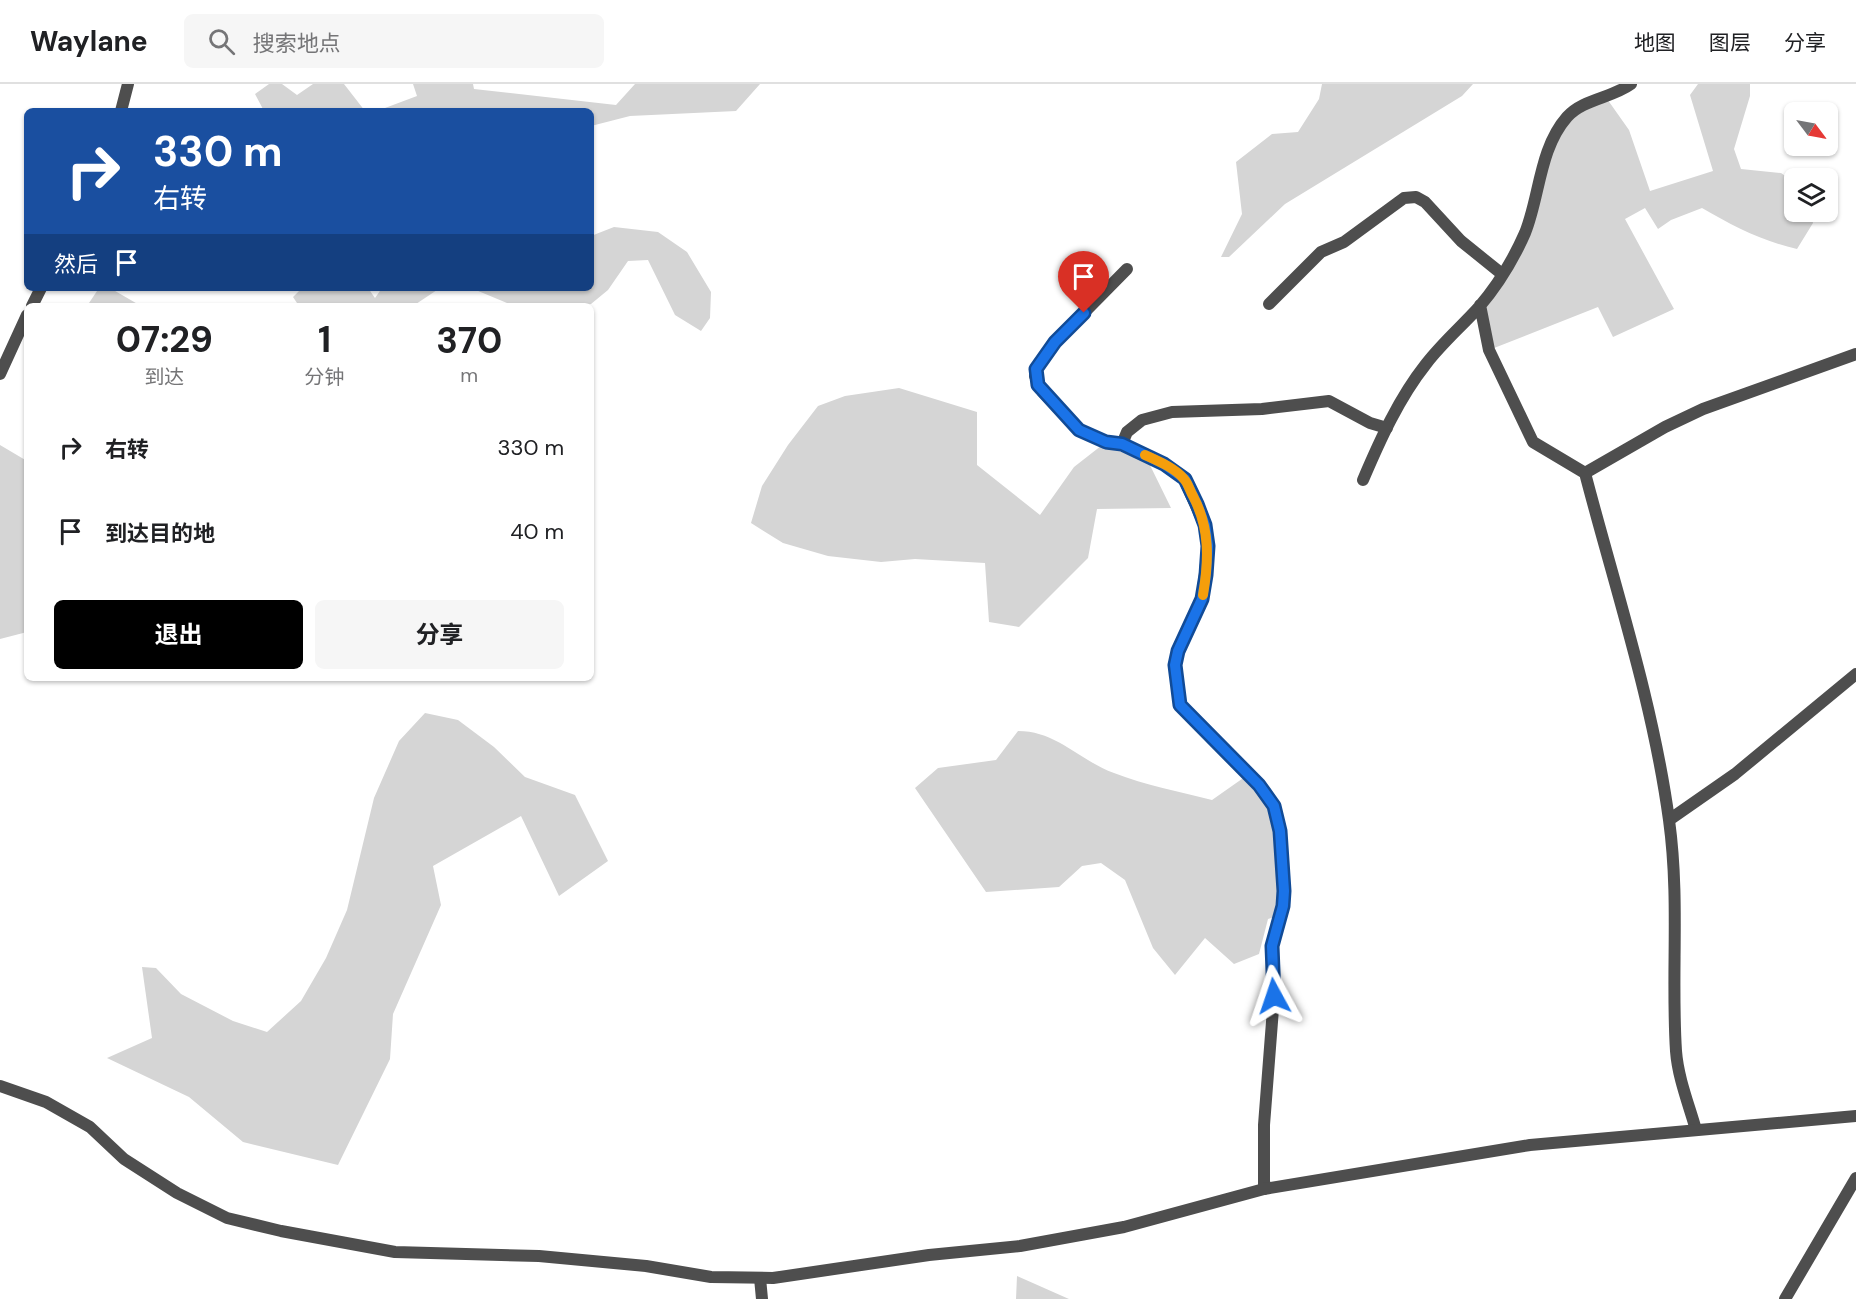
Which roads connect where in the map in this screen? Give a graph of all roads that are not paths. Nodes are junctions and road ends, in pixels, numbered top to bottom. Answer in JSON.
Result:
{"nodes":[{"id":1,"x":128,"y":84,"type":"edge"},
{"id":2,"x":1631,"y":84,"type":"edge"},
{"id":3,"x":121,"y":108,"type":"edge"},
{"id":4,"x":1127,"y":269,"type":"dead end"},
{"id":5,"x":1502,"y":274,"type":"junction"},
{"id":6,"x":1269,"y":303,"type":"dead end"},
{"id":7,"x":1480,"y":305,"type":"junction"},
{"id":8,"x":24,"y":322,"type":"edge"},
{"id":9,"x":1856,"y":354,"type":"edge"},
{"id":10,"x":0,"y":374,"type":"edge"},
{"id":11,"x":1387,"y":428,"type":"junction"},
{"id":12,"x":1122,"y":444,"type":"junction"},
{"id":13,"x":1585,"y":473,"type":"junction"},
{"id":14,"x":1363,"y":480,"type":"dead end"},
{"id":15,"x":1856,"y":674,"type":"edge"},
{"id":16,"x":1669,"y":820,"type":"junction"},
{"id":17,"x":0,"y":1086,"type":"edge"},
{"id":18,"x":1856,"y":1116,"type":"edge"},
{"id":19,"x":1696,"y":1130,"type":"junction"},
{"id":20,"x":1856,"y":1178,"type":"edge"},
{"id":21,"x":1264,"y":1189,"type":"junction"},
{"id":22,"x":760,"y":1278,"type":"junction"},
{"id":23,"x":762,"y":1299,"type":"edge"},
{"id":24,"x":1785,"y":1299,"type":"edge"}],
"edges":[{"from":1,"to":3,"type":"street"},
{"from":2,"to":5,"type":"street"},
{"from":4,"to":12,"type":"street"},
{"from":5,"to":6,"type":"street"},
{"from":5,"to":7,"type":"street"},
{"from":7,"to":11,"type":"street"},
{"from":7,"to":13,"type":"street"},
{"from":8,"to":10,"type":"street"},
{"from":9,"to":13,"type":"street"},
{"from":11,"to":12,"type":"street"},
{"from":11,"to":14,"type":"street"},
{"from":12,"to":21,"type":"street"},
{"from":13,"to":16,"type":"street"},
{"from":15,"to":16,"type":"street"},
{"from":16,"to":19,"type":"street"},
{"from":17,"to":22,"type":"street"},
{"from":18,"to":19,"type":"street"},
{"from":19,"to":21,"type":"street"},
{"from":20,"to":24,"type":"street"},
{"from":21,"to":22,"type":"street"},
{"from":22,"to":23,"type":"street"}]}
